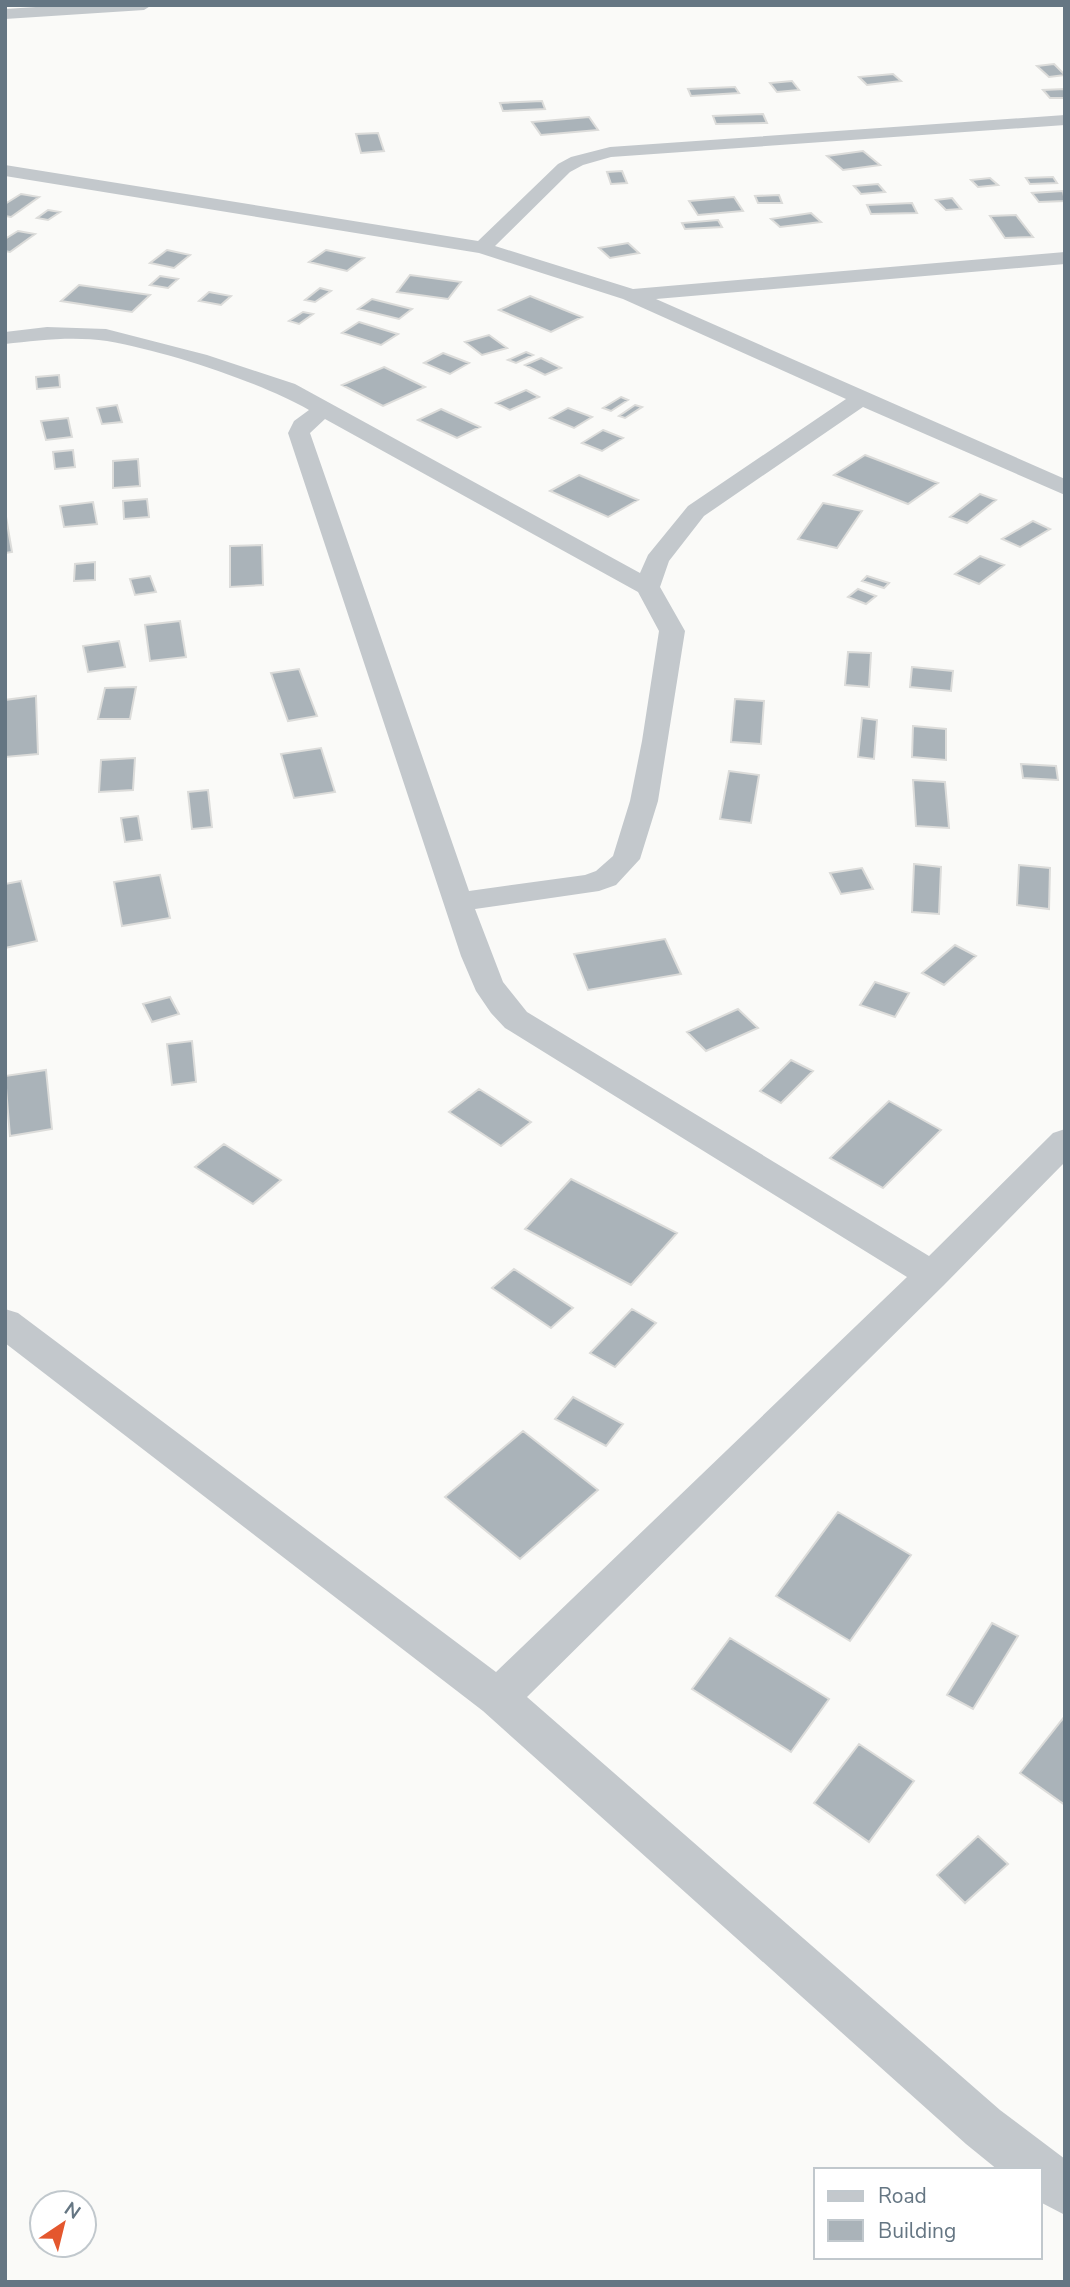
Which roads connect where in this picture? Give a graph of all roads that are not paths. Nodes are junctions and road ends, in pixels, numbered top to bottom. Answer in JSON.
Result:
{"nodes":[{"id":1,"x":145,"y":5,"type":"edge"},
{"id":2,"x":5,"y":14,"type":"edge"},
{"id":3,"x":1065,"y":120,"type":"edge"},
{"id":4,"x":6,"y":171,"type":"edge"},
{"id":5,"x":482,"y":248,"type":"junction"},
{"id":6,"x":1065,"y":258,"type":"edge"},
{"id":7,"x":629,"y":295,"type":"junction"},
{"id":8,"x":5,"y":338,"type":"edge"},
{"id":9,"x":863,"y":397,"type":"junction"},
{"id":10,"x":323,"y":410,"type":"junction"},
{"id":11,"x":1065,"y":488,"type":"edge"},
{"id":12,"x":648,"y":587,"type":"junction"},
{"id":13,"x":458,"y":902,"type":"junction"},
{"id":14,"x":1065,"y":1141,"type":"edge"},
{"id":15,"x":932,"y":1275,"type":"junction"},
{"id":16,"x":5,"y":1323,"type":"edge"},
{"id":17,"x":498,"y":1698,"type":"junction"},
{"id":18,"x":1035,"y":2168,"type":"edge"},
{"id":19,"x":1042,"y":2173,"type":"edge"},
{"id":20,"x":1065,"y":2190,"type":"edge"}],
"edges":[{"from":1,"to":2,"type":"street"},
{"from":3,"to":5,"type":"street"},
{"from":4,"to":5,"type":"street"},
{"from":5,"to":7,"type":"street"},
{"from":6,"to":7,"type":"street"},
{"from":7,"to":9,"type":"street"},
{"from":8,"to":10,"type":"street"},
{"from":9,"to":11,"type":"street"},
{"from":9,"to":12,"type":"street"},
{"from":10,"to":12,"type":"street"},
{"from":10,"to":13,"type":"street"},
{"from":12,"to":13,"type":"street"},
{"from":13,"to":15,"type":"street"},
{"from":14,"to":15,"type":"street"},
{"from":15,"to":17,"type":"street"},
{"from":16,"to":17,"type":"street"},
{"from":17,"to":18,"type":"street"},
{"from":19,"to":20,"type":"street"}]}
